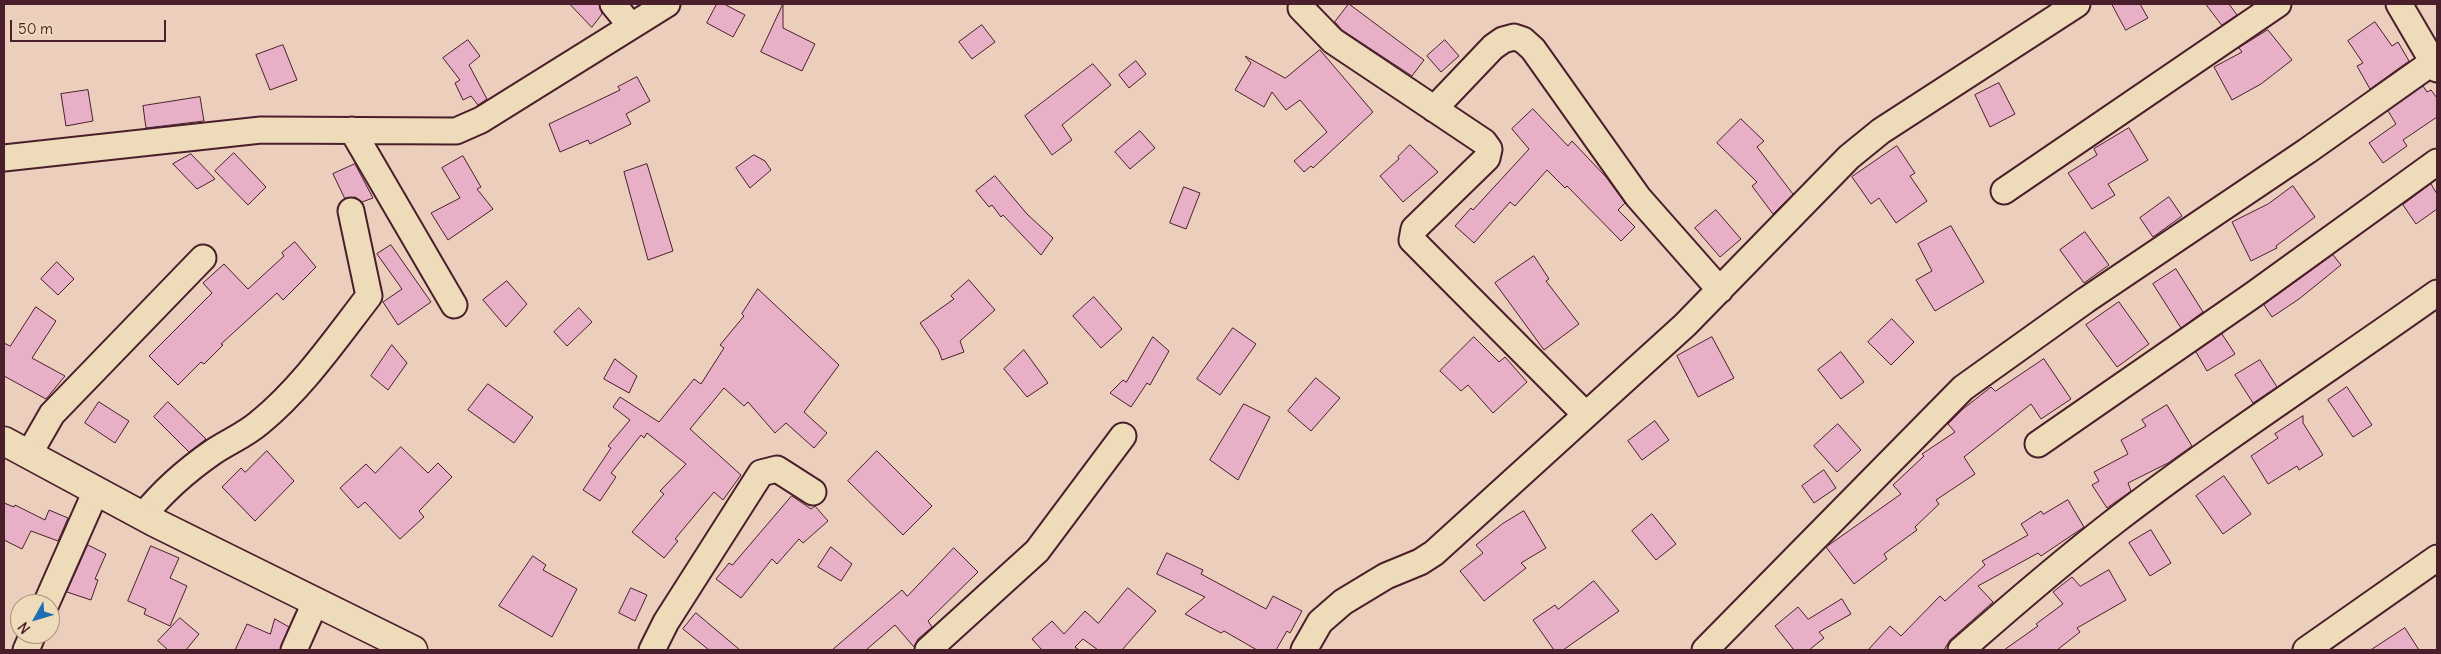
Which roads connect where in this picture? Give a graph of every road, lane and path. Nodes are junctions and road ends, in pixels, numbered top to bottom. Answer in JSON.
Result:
{"nodes":[{"id":1,"x":613,"y":4,"type":"edge"},
{"id":2,"x":667,"y":4,"type":"edge"},
{"id":3,"x":2077,"y":4,"type":"edge"},
{"id":4,"x":2278,"y":4,"type":"edge"},
{"id":5,"x":2399,"y":4,"type":"edge"},
{"id":6,"x":1300,"y":8,"type":"dead end"},
{"id":7,"x":630,"y":25,"type":"junction"},
{"id":8,"x":2436,"y":63,"type":"edge"},
{"id":9,"x":1434,"y":109,"type":"junction"},
{"id":10,"x":352,"y":130,"type":"junction"},
{"id":11,"x":4,"y":158,"type":"edge"},
{"id":12,"x":2437,"y":162,"type":"edge"},
{"id":13,"x":2004,"y":191,"type":"dead end"},
{"id":14,"x":351,"y":211,"type":"dead end"},
{"id":15,"x":203,"y":258,"type":"dead end"},
{"id":16,"x":1720,"y":290,"type":"junction"},
{"id":17,"x":2437,"y":293,"type":"edge"},
{"id":18,"x":454,"y":305,"type":"dead end"},
{"id":19,"x":1586,"y":414,"type":"junction"},
{"id":20,"x":1124,"y":436,"type":"dead end"},
{"id":21,"x":4,"y":441,"type":"edge"},
{"id":22,"x":2038,"y":444,"type":"dead end"},
{"id":23,"x":29,"y":454,"type":"junction"},
{"id":24,"x":96,"y":491,"type":"junction"},
{"id":25,"x":813,"y":492,"type":"dead end"},
{"id":26,"x":143,"y":516,"type":"junction"},
{"id":27,"x":2437,"y":558,"type":"edge"},
{"id":28,"x":50,"y":594,"type":"edge"},
{"id":29,"x":315,"y":603,"type":"junction"},
{"id":30,"x":294,"y":650,"type":"edge"},
{"id":31,"x":414,"y":650,"type":"edge"},
{"id":32,"x":652,"y":650,"type":"edge"},
{"id":33,"x":928,"y":650,"type":"edge"},
{"id":34,"x":1304,"y":650,"type":"edge"},
{"id":35,"x":1705,"y":650,"type":"edge"},
{"id":36,"x":1961,"y":650,"type":"edge"},
{"id":37,"x":2306,"y":650,"type":"edge"}],
"edges":[{"from":1,"to":7,"type":"street"},
{"from":2,"to":7,"type":"street"},
{"from":3,"to":16,"type":"street"},
{"from":4,"to":13,"type":"street"},
{"from":5,"to":8,"type":"street"},
{"from":6,"to":9,"type":"street"},
{"from":7,"to":10,"type":"street"},
{"from":8,"to":35,"type":"street"},
{"from":9,"to":16,"type":"street"},
{"from":9,"to":19,"type":"street"},
{"from":10,"to":11,"type":"street"},
{"from":10,"to":18,"type":"street"},
{"from":12,"to":22,"type":"street"},
{"from":14,"to":26,"type":"street"},
{"from":15,"to":23,"type":"street"},
{"from":16,"to":19,"type":"street"},
{"from":17,"to":36,"type":"street"},
{"from":19,"to":34,"type":"street"},
{"from":20,"to":33,"type":"street"},
{"from":21,"to":23,"type":"main road"},
{"from":23,"to":24,"type":"main road"},
{"from":24,"to":26,"type":"main road"},
{"from":24,"to":28,"type":"street"},
{"from":25,"to":32,"type":"street"},
{"from":26,"to":29,"type":"main road"},
{"from":27,"to":37,"type":"street"},
{"from":29,"to":30,"type":"street"},
{"from":29,"to":31,"type":"main road"}]}
